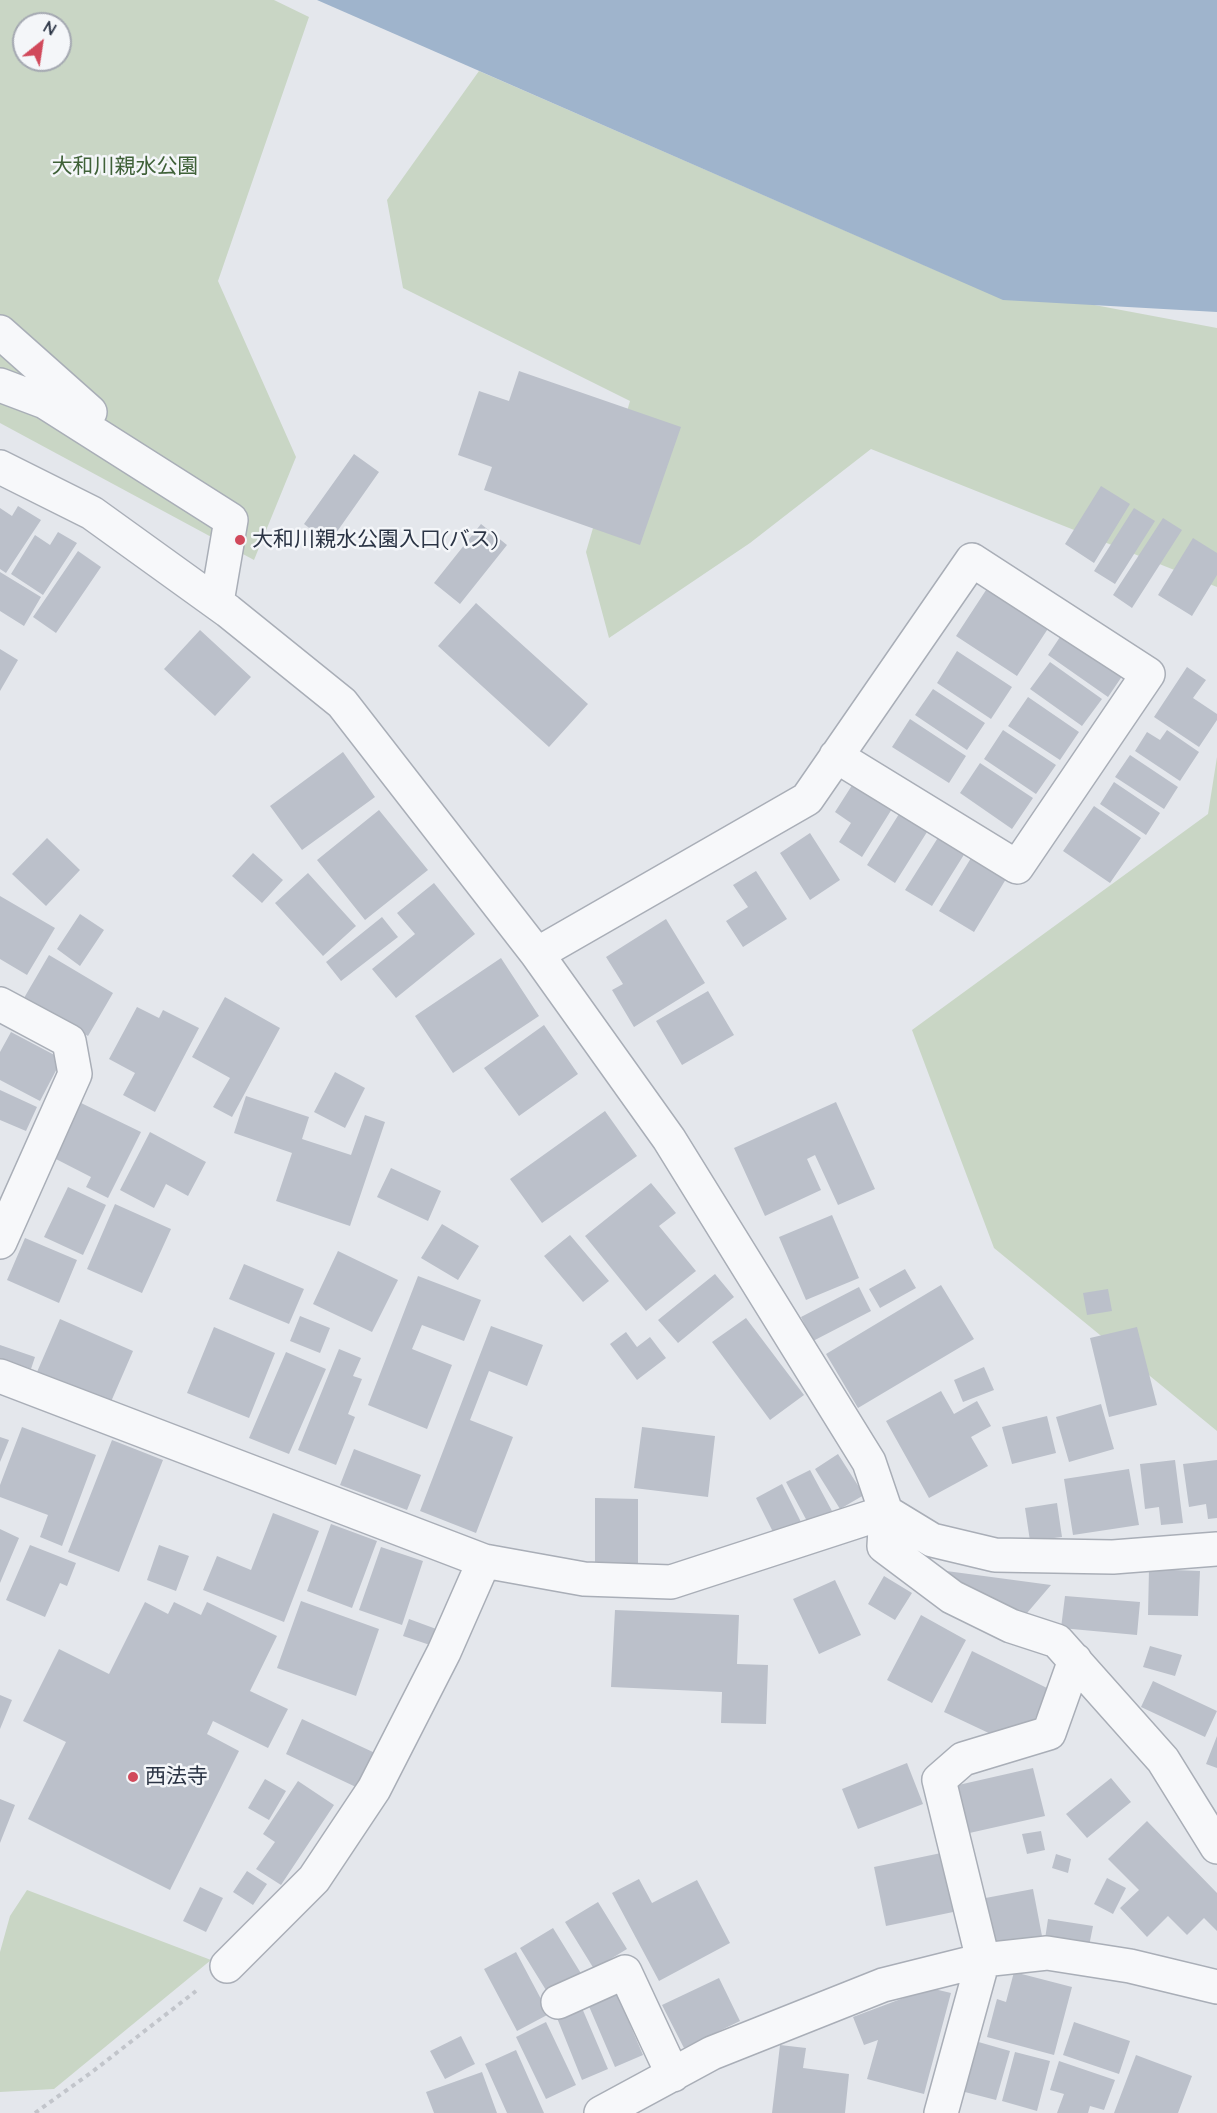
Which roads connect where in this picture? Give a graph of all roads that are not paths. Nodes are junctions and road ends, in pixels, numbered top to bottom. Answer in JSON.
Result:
{"nodes":[{"id":1,"x":0,"y":332,"type":"edge"},
{"id":2,"x":0,"y":385,"type":"edge"},
{"id":3,"x":3,"y":475,"type":"edge"},
{"id":4,"x":163,"y":477,"type":"junction"},
{"id":5,"x":217,"y":602,"type":"junction"},
{"id":6,"x":836,"y":756,"type":"junction"},
{"id":7,"x":537,"y":954,"type":"junction"},
{"id":8,"x":0,"y":1004,"type":"edge"},
{"id":9,"x":0,"y":1242,"type":"edge"},
{"id":10,"x":0,"y":1376,"type":"edge"},
{"id":11,"x":886,"y":1512,"type":"junction"},
{"id":12,"x":1217,"y":1549,"type":"edge"},
{"id":13,"x":484,"y":1561,"type":"junction"},
{"id":14,"x":1075,"y":1660,"type":"junction"},
{"id":15,"x":1217,"y":1847,"type":"edge"},
{"id":16,"x":983,"y":1960,"type":"junction"},
{"id":17,"x":227,"y":1966,"type":"road end"},
{"id":18,"x":1217,"y":1987,"type":"edge"},
{"id":19,"x":558,"y":2002,"type":"dead end"},
{"id":20,"x":673,"y":2075,"type":"junction"},
{"id":21,"x":601,"y":2113,"type":"edge"},
{"id":22,"x":941,"y":2113,"type":"edge"}],
"edges":[{"from":1,"to":4,"type":"street"},
{"from":2,"to":4,"type":"street"},
{"from":3,"to":5,"type":"street"},
{"from":4,"to":5,"type":"street"},
{"from":5,"to":7,"type":"street"},
{"from":6,"to":6,"type":"street"},
{"from":6,"to":7,"type":"street"},
{"from":7,"to":11,"type":"street"},
{"from":8,"to":9,"type":"street"},
{"from":10,"to":13,"type":"street"},
{"from":11,"to":12,"type":"street"},
{"from":11,"to":13,"type":"street"},
{"from":11,"to":14,"type":"street"},
{"from":13,"to":17,"type":"street"},
{"from":14,"to":15,"type":"street"},
{"from":14,"to":16,"type":"street"},
{"from":16,"to":18,"type":"street"},
{"from":16,"to":20,"type":"street"},
{"from":16,"to":22,"type":"street"},
{"from":19,"to":20,"type":"street"},
{"from":20,"to":21,"type":"street"}]}
